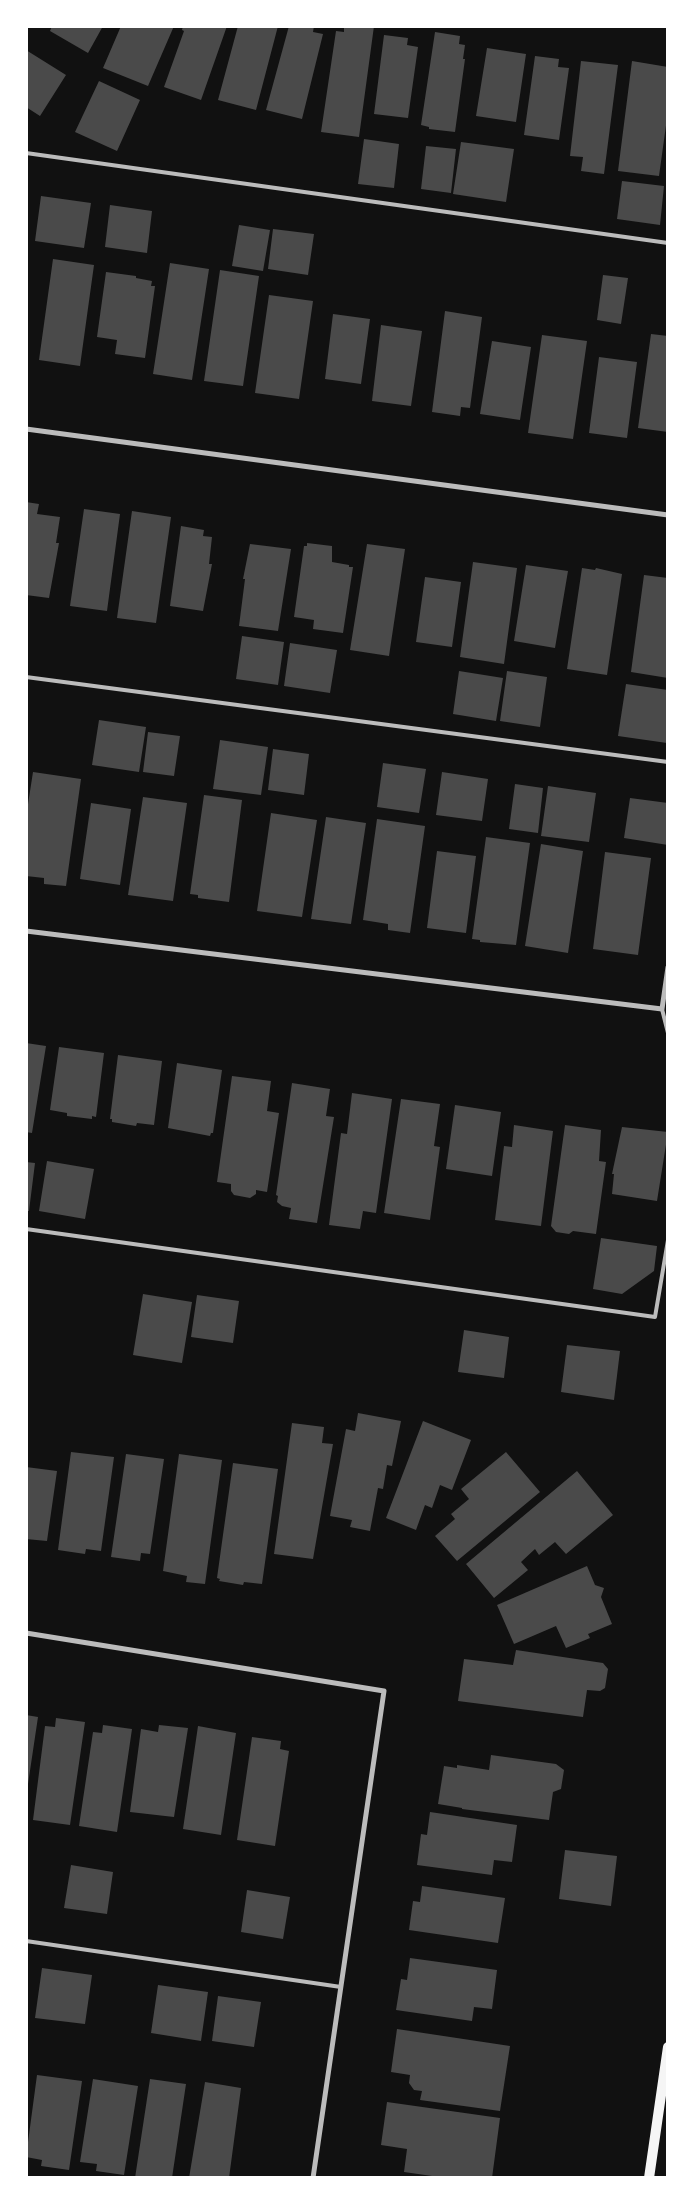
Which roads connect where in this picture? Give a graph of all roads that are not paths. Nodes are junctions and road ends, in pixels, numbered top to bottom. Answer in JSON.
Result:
{"nodes":[{"id":1,"x":26,"y":153,"type":"edge"},
{"id":2,"x":668,"y":243,"type":"edge"},
{"id":3,"x":26,"y":429,"type":"edge"},
{"id":4,"x":668,"y":515,"type":"edge"},
{"id":5,"x":26,"y":677,"type":"edge"},
{"id":6,"x":668,"y":762,"type":"edge"},
{"id":7,"x":26,"y":931,"type":"edge"},
{"id":8,"x":668,"y":967,"type":"edge"},
{"id":9,"x":662,"y":1009,"type":"junction"},
{"id":10,"x":668,"y":1034,"type":"edge"},
{"id":11,"x":26,"y":1229,"type":"edge"},
{"id":12,"x":668,"y":1240,"type":"edge"},
{"id":13,"x":26,"y":1633,"type":"edge"},
{"id":14,"x":26,"y":1941,"type":"edge"},
{"id":15,"x":341,"y":1987,"type":"junction"},
{"id":16,"x":668,"y":2047,"type":"edge"},
{"id":17,"x":313,"y":2178,"type":"edge"},
{"id":18,"x":650,"y":2178,"type":"edge"}],
"edges":[{"from":1,"to":2,"type":"lane"},
{"from":3,"to":4,"type":"street"},
{"from":5,"to":6,"type":"lane"},
{"from":7,"to":9,"type":"street"},
{"from":8,"to":9,"type":"street"},
{"from":9,"to":10,"type":"lane"},
{"from":11,"to":12,"type":"lane"},
{"from":13,"to":15,"type":"street"},
{"from":14,"to":15,"type":"lane"},
{"from":15,"to":17,"type":"street"},
{"from":16,"to":18,"type":"main road"}]}
